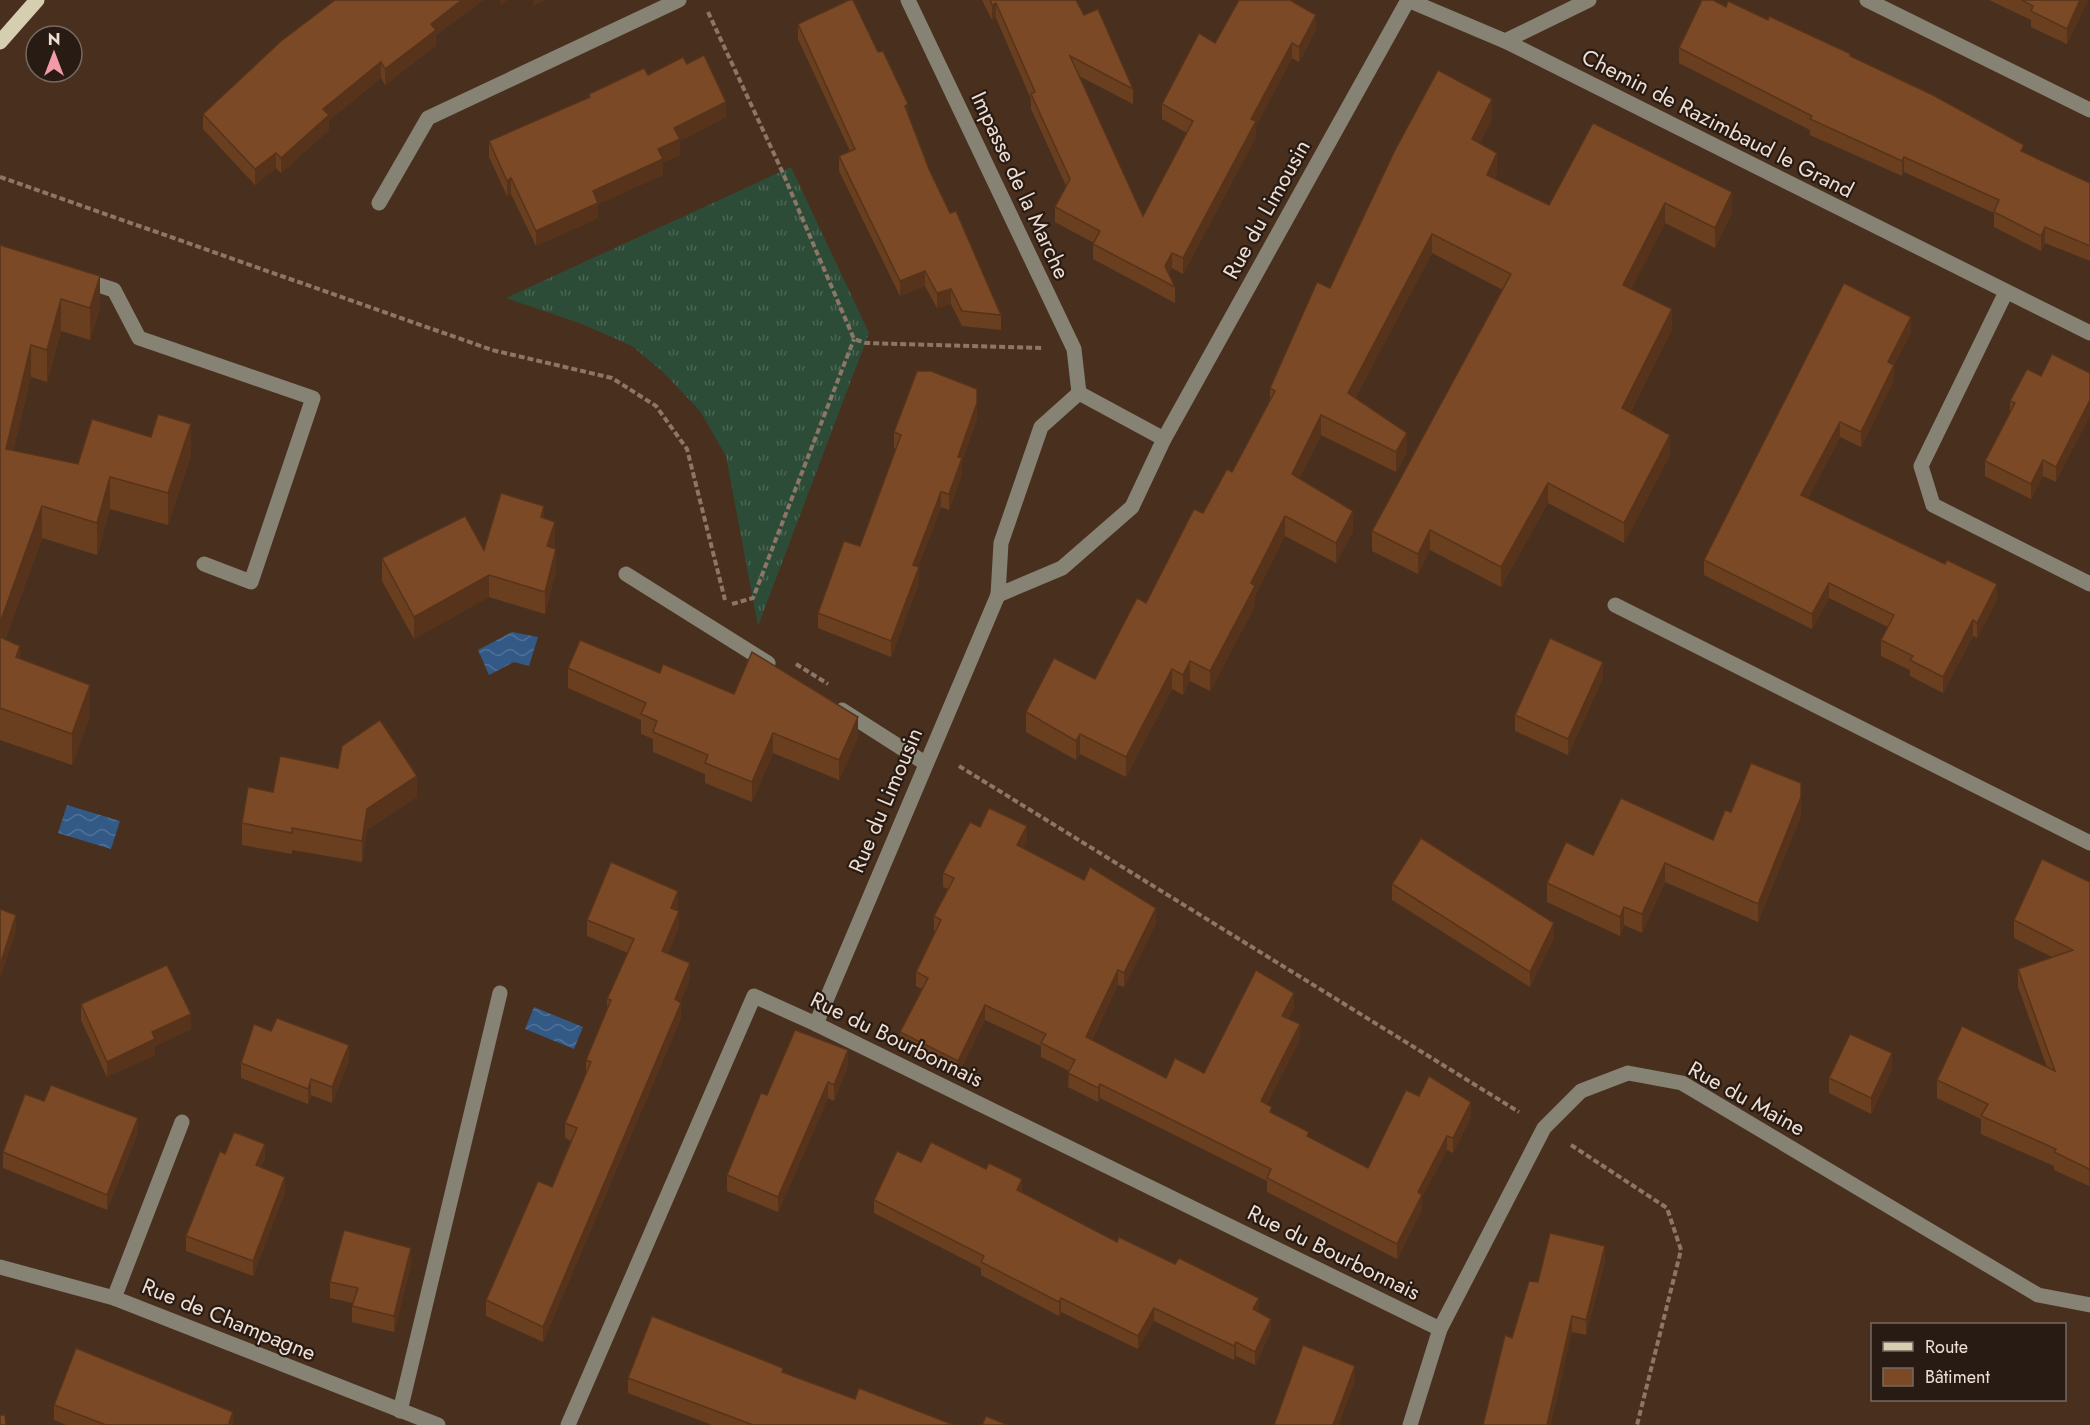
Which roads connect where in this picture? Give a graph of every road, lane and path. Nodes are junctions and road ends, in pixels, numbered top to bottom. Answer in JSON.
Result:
{"nodes":[{"id":1,"x":37,"y":0,"type":"edge"},
{"id":2,"x":679,"y":0,"type":"edge"},
{"id":3,"x":908,"y":0,"type":"edge"},
{"id":4,"x":1408,"y":0,"type":"edge"},
{"id":5,"x":1589,"y":0,"type":"edge"},
{"id":6,"x":1867,"y":0,"type":"edge"},
{"id":7,"x":707,"y":11,"type":"dead end"},
{"id":8,"x":1505,"y":41,"type":"junction"},
{"id":9,"x":0,"y":42,"type":"edge"},
{"id":10,"x":2090,"y":110,"type":"edge"},
{"id":11,"x":379,"y":203,"type":"dead end"},
{"id":12,"x":68,"y":275,"type":"edge"},
{"id":13,"x":2006,"y":292,"type":"junction"},
{"id":14,"x":2090,"y":333,"type":"edge"},
{"id":15,"x":854,"y":339,"type":"junction"},
{"id":16,"x":1074,"y":349,"type":"junction"},
{"id":17,"x":1079,"y":393,"type":"junction"},
{"id":18,"x":1164,"y":439,"type":"junction"},
{"id":19,"x":204,"y":564,"type":"dead end"},
{"id":20,"x":626,"y":574,"type":"dead end"},
{"id":21,"x":2090,"y":584,"type":"edge"},
{"id":22,"x":998,"y":595,"type":"junction"},
{"id":23,"x":1615,"y":605,"type":"dead end"},
{"id":24,"x":727,"y":606,"type":"dead end"},
{"id":25,"x":786,"y":675,"type":"edge"},
{"id":26,"x":826,"y":700,"type":"edge"},
{"id":27,"x":925,"y":762,"type":"junction"},
{"id":28,"x":2090,"y":843,"type":"edge"},
{"id":29,"x":500,"y":993,"type":"dead end"},
{"id":30,"x":816,"y":1024,"type":"junction"},
{"id":31,"x":182,"y":1122,"type":"dead end"},
{"id":32,"x":0,"y":1266,"type":"edge"},
{"id":33,"x":114,"y":1298,"type":"junction"},
{"id":34,"x":2090,"y":1305,"type":"edge"},
{"id":35,"x":1440,"y":1329,"type":"junction"},
{"id":36,"x":400,"y":1411,"type":"junction"},
{"id":37,"x":438,"y":1425,"type":"edge"},
{"id":38,"x":568,"y":1425,"type":"edge"},
{"id":39,"x":1410,"y":1425,"type":"edge"}],
"edges":[{"from":1,"to":9,"type":"main road"},
{"from":2,"to":11,"type":"street"},
{"from":3,"to":16,"type":"street","name":"Impasse de la Marche"},
{"from":4,"to":8,"type":"street","name":"Chemin de Razimbaud le Grand"},
{"from":4,"to":18,"type":"street","name":"Rue du Limousin"},
{"from":5,"to":8,"type":"street"},
{"from":6,"to":10,"type":"street"},
{"from":7,"to":15,"type":"path"},
{"from":8,"to":13,"type":"street","name":"Chemin de Razimbaud le Grand"},
{"from":12,"to":19,"type":"street"},
{"from":13,"to":14,"type":"street","name":"Chemin de Razimbaud le Grand"},
{"from":13,"to":21,"type":"street"},
{"from":15,"to":16,"type":"path"},
{"from":15,"to":24,"type":"path"},
{"from":16,"to":17,"type":"street","name":"Impasse de la Marche"},
{"from":17,"to":18,"type":"street"},
{"from":17,"to":22,"type":"street","name":"Rue du Limousin"},
{"from":18,"to":22,"type":"street","name":"Rue du Limousin"},
{"from":20,"to":25,"type":"street"},
{"from":22,"to":27,"type":"street","name":"Rue du Limousin"},
{"from":23,"to":28,"type":"street"},
{"from":26,"to":27,"type":"street"},
{"from":27,"to":30,"type":"street","name":"Rue du Limousin"},
{"from":29,"to":36,"type":"street"},
{"from":30,"to":35,"type":"street","name":"Rue du Bourbonnais"},
{"from":30,"to":38,"type":"street","name":"Rue du Bourbonnais"},
{"from":31,"to":33,"type":"street"},
{"from":32,"to":33,"type":"street","name":"Rue de Champagne"},
{"from":33,"to":36,"type":"street","name":"Rue de Champagne"},
{"from":34,"to":35,"type":"street","name":"Rue du Maine"},
{"from":35,"to":39,"type":"street","name":"Rue du Maine"},
{"from":36,"to":37,"type":"street","name":"Rue de Champagne"}]}
